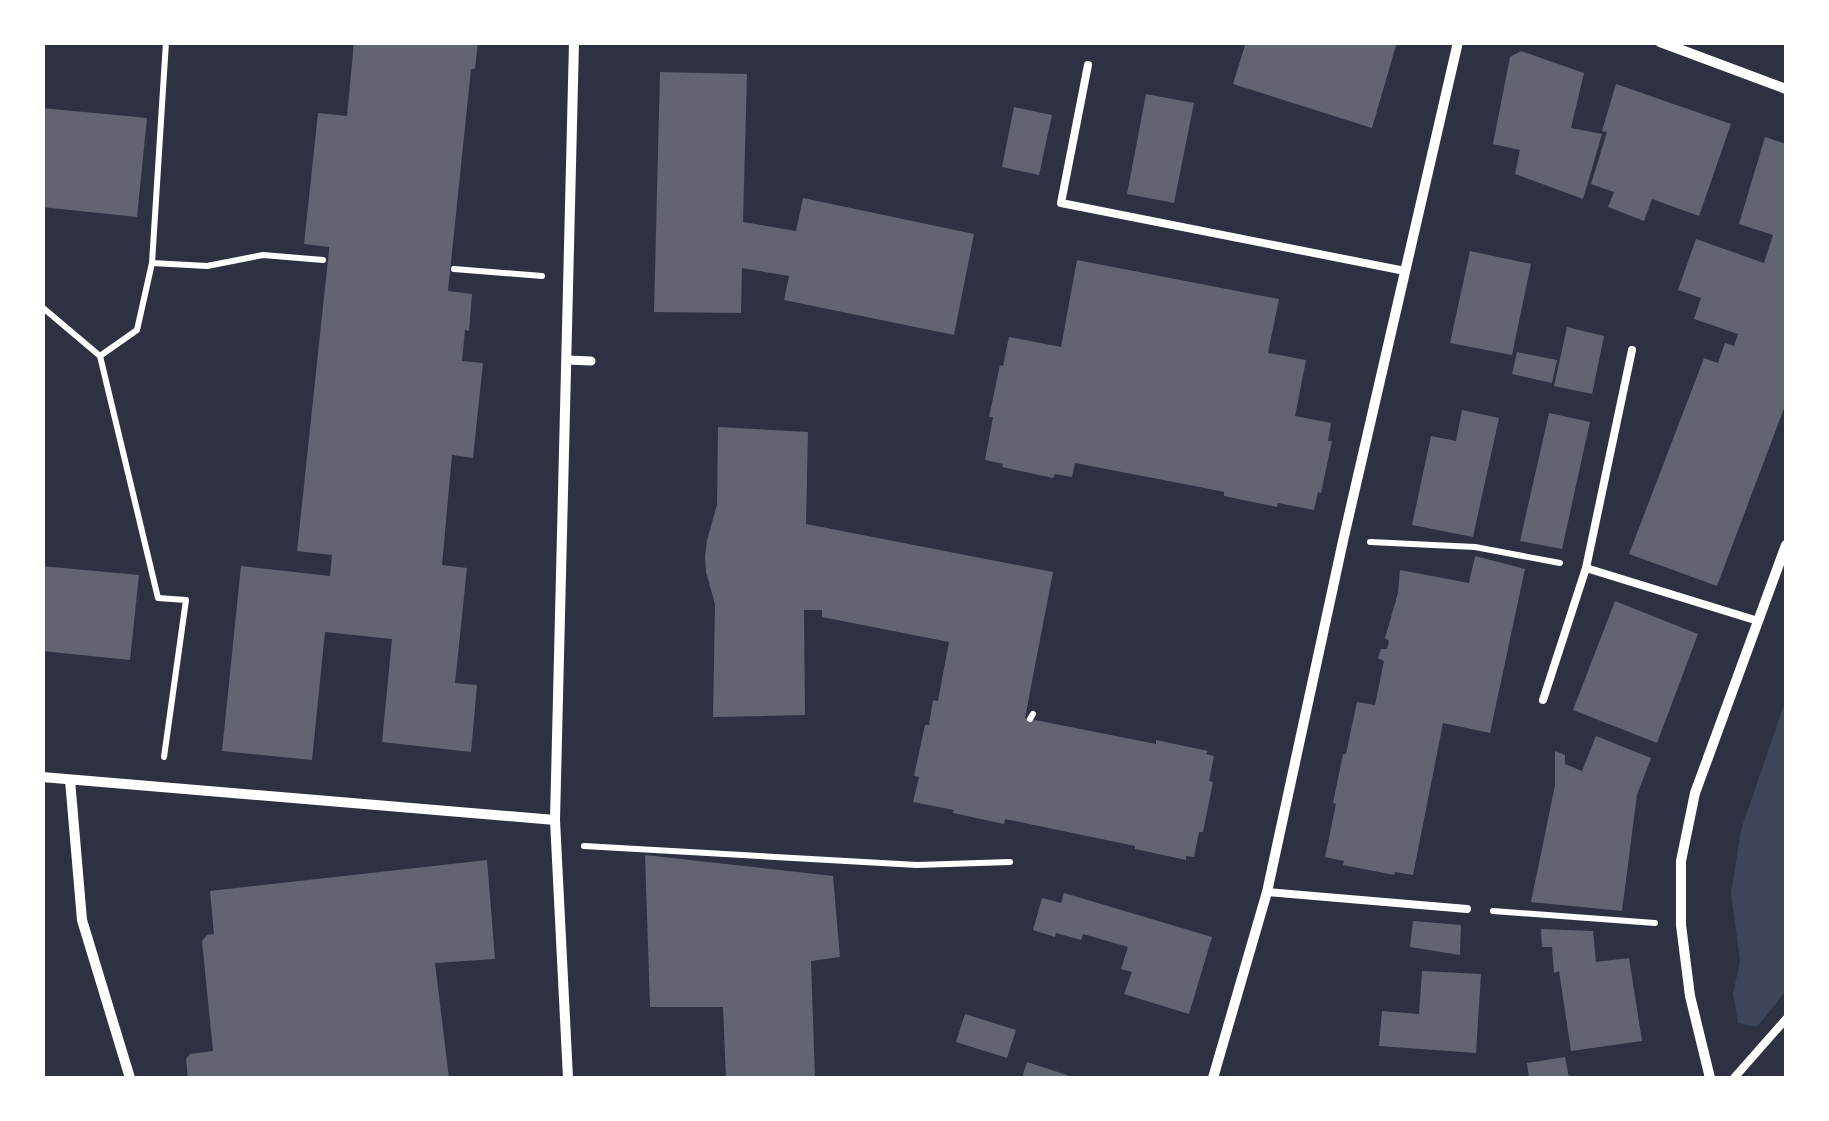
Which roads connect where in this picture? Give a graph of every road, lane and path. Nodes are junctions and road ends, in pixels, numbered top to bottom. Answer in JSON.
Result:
{"nodes":[{"id":1,"x":166,"y":42,"type":"edge"},
{"id":2,"x":574,"y":42,"type":"edge"},
{"id":3,"x":1458,"y":42,"type":"edge"},
{"id":4,"x":1660,"y":42,"type":"edge"},
{"id":5,"x":1088,"y":65,"type":"dead end"},
{"id":6,"x":1786,"y":89,"type":"edge"},
{"id":7,"x":324,"y":260,"type":"dead end"},
{"id":8,"x":152,"y":263,"type":"junction"},
{"id":9,"x":454,"y":269,"type":"dead end"},
{"id":10,"x":1405,"y":271,"type":"junction"},
{"id":11,"x":570,"y":278,"type":"junction"},
{"id":12,"x":42,"y":307,"type":"edge"},
{"id":13,"x":1632,"y":350,"type":"dead end"},
{"id":14,"x":100,"y":356,"type":"junction"},
{"id":15,"x":567,"y":360,"type":"junction"},
{"id":16,"x":590,"y":361,"type":"dead end"},
{"id":17,"x":1343,"y":541,"type":"junction"},
{"id":18,"x":1786,"y":545,"type":"edge"},
{"id":19,"x":1586,"y":568,"type":"junction"},
{"id":20,"x":1758,"y":620,"type":"junction"},
{"id":21,"x":1543,"y":700,"type":"dead end"},
{"id":22,"x":42,"y":777,"type":"edge"},
{"id":23,"x":70,"y":780,"type":"junction"},
{"id":24,"x":160,"y":788,"type":"junction"},
{"id":25,"x":554,"y":820,"type":"junction"},
{"id":26,"x":558,"y":844,"type":"junction"},
{"id":27,"x":1010,"y":862,"type":"dead end"},
{"id":28,"x":1266,"y":892,"type":"junction"},
{"id":29,"x":1467,"y":909,"type":"joint"},
{"id":30,"x":1681,"y":925,"type":"junction"},
{"id":31,"x":1786,"y":1019,"type":"edge"},
{"id":32,"x":130,"y":1078,"type":"edge"},
{"id":33,"x":568,"y":1078,"type":"edge"},
{"id":34,"x":1212,"y":1078,"type":"edge"},
{"id":35,"x":1710,"y":1078,"type":"edge"},
{"id":36,"x":1734,"y":1078,"type":"edge"}],
"edges":[{"from":1,"to":8,"type":"path"},
{"from":2,"to":11,"type":"street"},
{"from":3,"to":10,"type":"street"},
{"from":4,"to":6,"type":"street"},
{"from":5,"to":10,"type":"lane"},
{"from":7,"to":8,"type":"path"},
{"from":8,"to":14,"type":"path"},
{"from":9,"to":11,"type":"path"},
{"from":10,"to":17,"type":"street"},
{"from":11,"to":15,"type":"street"},
{"from":12,"to":14,"type":"path"},
{"from":13,"to":19,"type":"lane"},
{"from":14,"to":24,"type":"path"},
{"from":15,"to":16,"type":"street"},
{"from":15,"to":25,"type":"street"},
{"from":17,"to":19,"type":"path"},
{"from":17,"to":28,"type":"street"},
{"from":18,"to":20,"type":"street"},
{"from":19,"to":20,"type":"lane"},
{"from":19,"to":21,"type":"lane"},
{"from":20,"to":30,"type":"street"},
{"from":22,"to":23,"type":"street"},
{"from":23,"to":24,"type":"street"},
{"from":23,"to":32,"type":"street"},
{"from":24,"to":25,"type":"street"},
{"from":25,"to":26,"type":"street"},
{"from":26,"to":27,"type":"path"},
{"from":26,"to":33,"type":"street"},
{"from":28,"to":29,"type":"lane"},
{"from":28,"to":34,"type":"street"},
{"from":29,"to":30,"type":"path"},
{"from":30,"to":35,"type":"street"},
{"from":31,"to":36,"type":"lane"}]}
